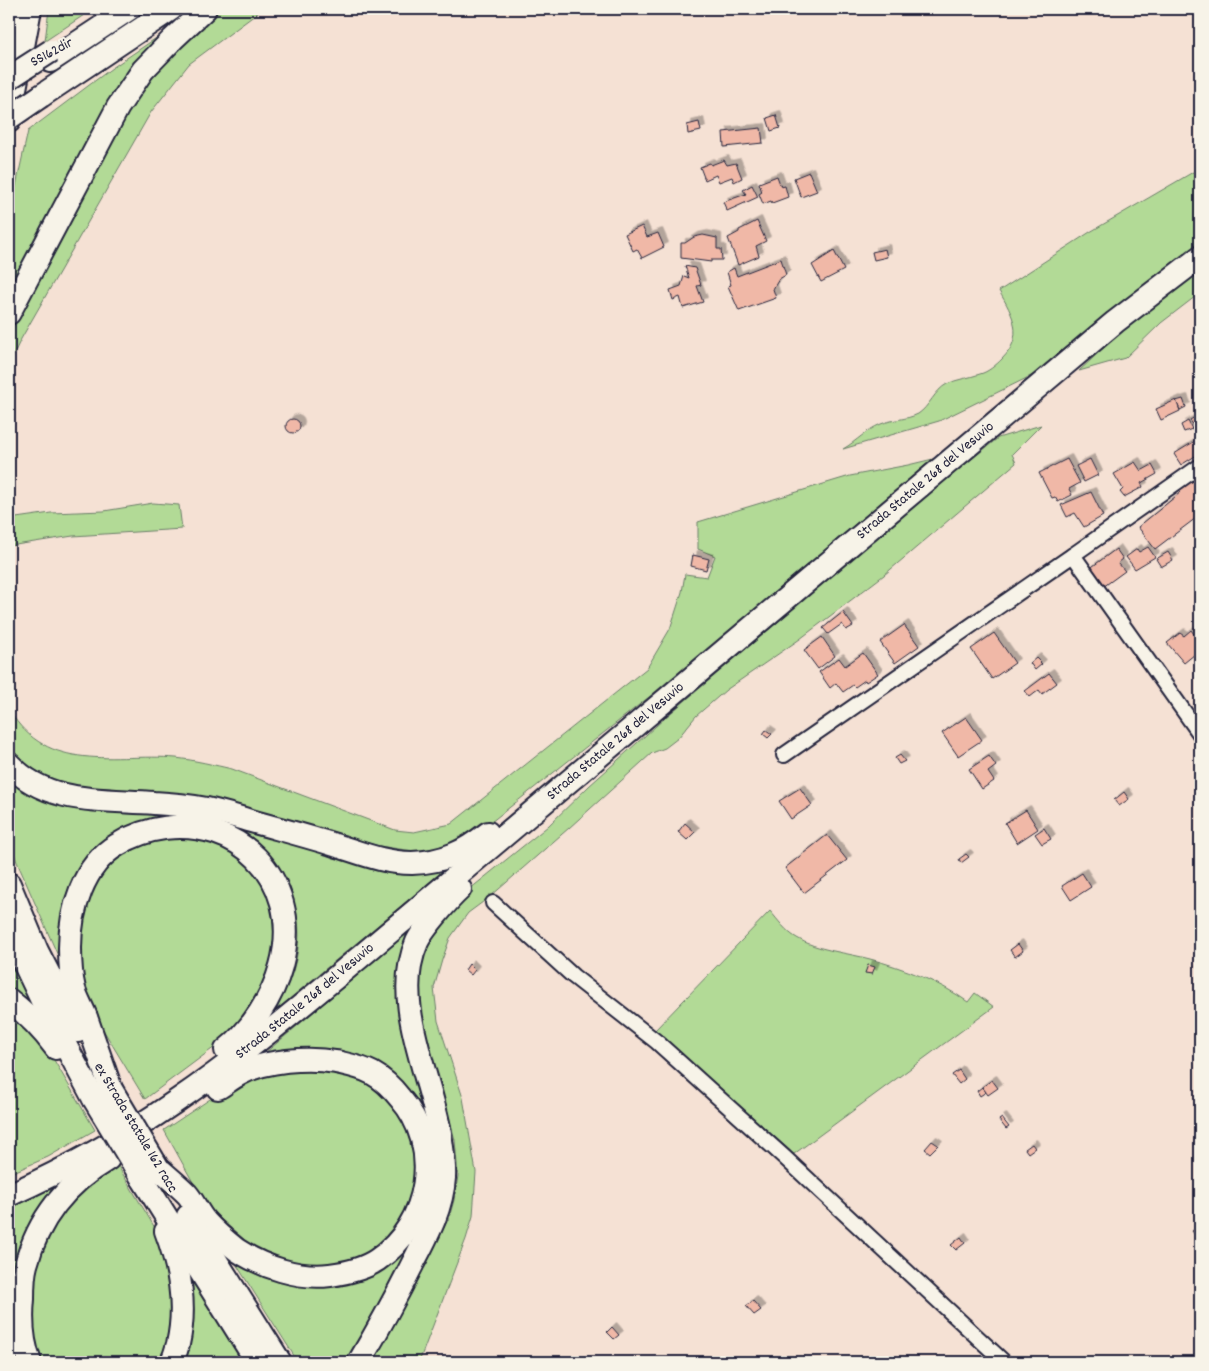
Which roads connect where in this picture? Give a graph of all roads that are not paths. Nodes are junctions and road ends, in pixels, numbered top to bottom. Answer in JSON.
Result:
{"nodes":[{"id":1,"x":11,"y":9,"type":"edge"},
{"id":2,"x":34,"y":9,"type":"edge"},
{"id":3,"x":130,"y":9,"type":"edge"},
{"id":4,"x":171,"y":9,"type":"edge"},
{"id":5,"x":205,"y":9,"type":"edge"},
{"id":6,"x":22,"y":20,"type":"edge"},
{"id":7,"x":50,"y":56,"type":"junction"},
{"id":8,"x":9,"y":78,"type":"edge"},
{"id":9,"x":9,"y":90,"type":"edge"},
{"id":10,"x":9,"y":118,"type":"edge"},
{"id":11,"x":9,"y":122,"type":"edge"},
{"id":12,"x":1200,"y":257,"type":"edge"},
{"id":13,"x":9,"y":314,"type":"edge"},
{"id":14,"x":1200,"y":466,"type":"edge"},
{"id":15,"x":1073,"y":555,"type":"junction"},
{"id":16,"x":1200,"y":734,"type":"edge"},
{"id":17,"x":602,"y":754,"type":"junction"},
{"id":18,"x":784,"y":755,"type":"dead end"},
{"id":19,"x":9,"y":764,"type":"edge"},
{"id":20,"x":565,"y":785,"type":"junction"},
{"id":21,"x":9,"y":884,"type":"edge"},
{"id":22,"x":493,"y":903,"type":"dead end"},
{"id":23,"x":9,"y":931,"type":"edge"},
{"id":24,"x":9,"y":1000,"type":"edge"},
{"id":25,"x":102,"y":1094,"type":"junction"},
{"id":26,"x":176,"y":1102,"type":"junction"},
{"id":27,"x":147,"y":1120,"type":"junction"},
{"id":28,"x":103,"y":1147,"type":"junction"},
{"id":29,"x":150,"y":1173,"type":"junction"},
{"id":30,"x":9,"y":1181,"type":"edge"},
{"id":31,"x":9,"y":1195,"type":"edge"},
{"id":32,"x":30,"y":1362,"type":"edge"},
{"id":33,"x":171,"y":1362,"type":"edge"},
{"id":34,"x":257,"y":1362,"type":"edge"},
{"id":35,"x":280,"y":1362,"type":"edge"},
{"id":36,"x":359,"y":1362,"type":"edge"},
{"id":37,"x":1004,"y":1362,"type":"edge"}],
"edges":[{"from":1,"to":6,"type":"highway"},
{"from":2,"to":6,"type":"highway"},
{"from":3,"to":7,"type":"highway","name":"SS162dir"},
{"from":4,"to":10,"type":"highway","bridge":true},
{"from":5,"to":13,"type":"highway"},
{"from":6,"to":11,"type":"highway"},
{"from":7,"to":8,"type":"highway","name":"SS162dir","bridge":true},
{"from":7,"to":9,"type":"highway"},
{"from":12,"to":17,"type":"highway","name":"Strada Statale 268 del Vesuvio"},
{"from":14,"to":15,"type":"street"},
{"from":15,"to":16,"type":"street"},
{"from":15,"to":18,"type":"street"},
{"from":17,"to":19,"type":"highway"},
{"from":17,"to":20,"type":"highway","name":"Strada Statale 268 del Vesuvio"},
{"from":20,"to":26,"type":"highway","name":"Strada Statale 268 del Vesuvio"},
{"from":20,"to":36,"type":"highway"},
{"from":21,"to":25,"type":"highway","name":"ex Strada statale 162 racc"},
{"from":22,"to":37,"type":"street"},
{"from":23,"to":25,"type":"highway","name":"ex Strada statale 162 racc"},
{"from":24,"to":25,"type":"highway"},
{"from":25,"to":27,"type":"highway"},
{"from":25,"to":29,"type":"highway","name":"ex Strada statale 162 racc","bridge":true},
{"from":26,"to":27,"type":"highway","name":"Strada Statale 268 del Vesuvio"},
{"from":26,"to":29,"type":"highway"},
{"from":27,"to":28,"type":"highway","name":"Strada Statale 268 del Vesuvio"},
{"from":27,"to":32,"type":"highway"},
{"from":28,"to":30,"type":"highway"},
{"from":28,"to":31,"type":"highway","name":"Strada Statale 268 del Vesuvio"},
{"from":29,"to":33,"type":"highway"},
{"from":29,"to":34,"type":"highway","name":"ex Strada statale 162 racc"},
{"from":29,"to":35,"type":"highway","name":"ex Strada statale 162 racc"}]}
